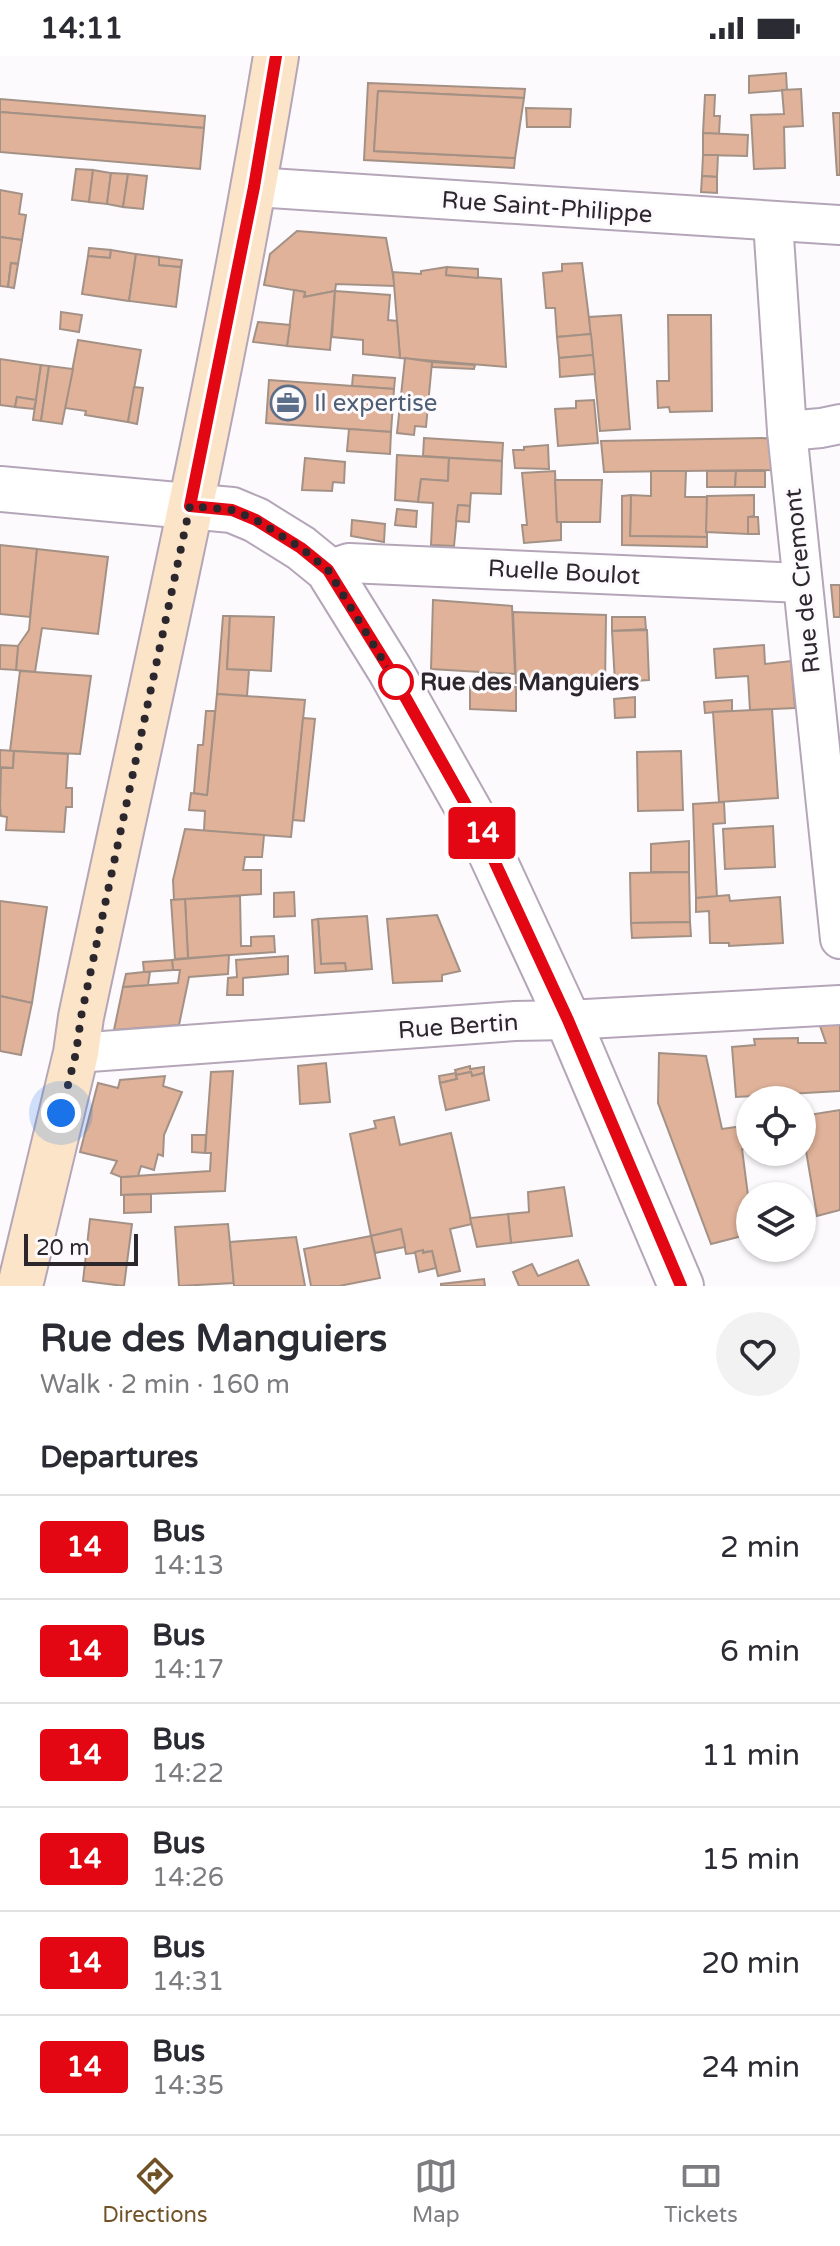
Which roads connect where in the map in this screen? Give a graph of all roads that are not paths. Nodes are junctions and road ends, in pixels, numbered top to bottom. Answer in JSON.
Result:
{"nodes":[{"id":1,"x":276,"y":56,"type":"edge"},
{"id":2,"x":254,"y":187,"type":"junction"},
{"id":3,"x":773,"y":222,"type":"junction"},
{"id":4,"x":840,"y":225,"type":"edge"},
{"id":5,"x":840,"y":424,"type":"edge"},
{"id":6,"x":787,"y":431,"type":"junction"},
{"id":7,"x":0,"y":489,"type":"edge"},
{"id":8,"x":190,"y":506,"type":"junction"},
{"id":9,"x":328,"y":570,"type":"junction"},
{"id":10,"x":802,"y":583,"type":"junction"},
{"id":11,"x":834,"y":833,"type":"edge"},
{"id":12,"x":840,"y":939,"type":"edge"},
{"id":13,"x":840,"y":1005,"type":"edge"},
{"id":14,"x":568,"y":1020,"type":"junction"},
{"id":15,"x":76,"y":1053,"type":"junction"},
{"id":16,"x":15,"y":1276,"type":"edge"},
{"id":17,"x":681,"y":1286,"type":"edge"}],
"edges":[{"from":1,"to":2,"type":"main road"},
{"from":2,"to":3,"type":"street","name":"Rue Saint-Philippe"},
{"from":2,"to":8,"type":"main road"},
{"from":3,"to":4,"type":"street","name":"Rue Saint-Philippe"},
{"from":3,"to":6,"type":"street","name":"Rue de Cremont"},
{"from":5,"to":6,"type":"street"},
{"from":6,"to":10,"type":"street","name":"Rue de Cremont"},
{"from":7,"to":8,"type":"street"},
{"from":8,"to":9,"type":"street"},
{"from":8,"to":15,"type":"main road"},
{"from":9,"to":10,"type":"street","name":"Ruelle Boulot"},
{"from":9,"to":14,"type":"street"},
{"from":10,"to":11,"type":"street","name":"Rue de Cremont"},
{"from":11,"to":12,"type":"street","name":"Rue de Cremont"},
{"from":13,"to":14,"type":"street","name":"Rue Bertin"},
{"from":14,"to":15,"type":"street","name":"Rue Bertin"},
{"from":14,"to":17,"type":"street"},
{"from":15,"to":16,"type":"main road"}]}
